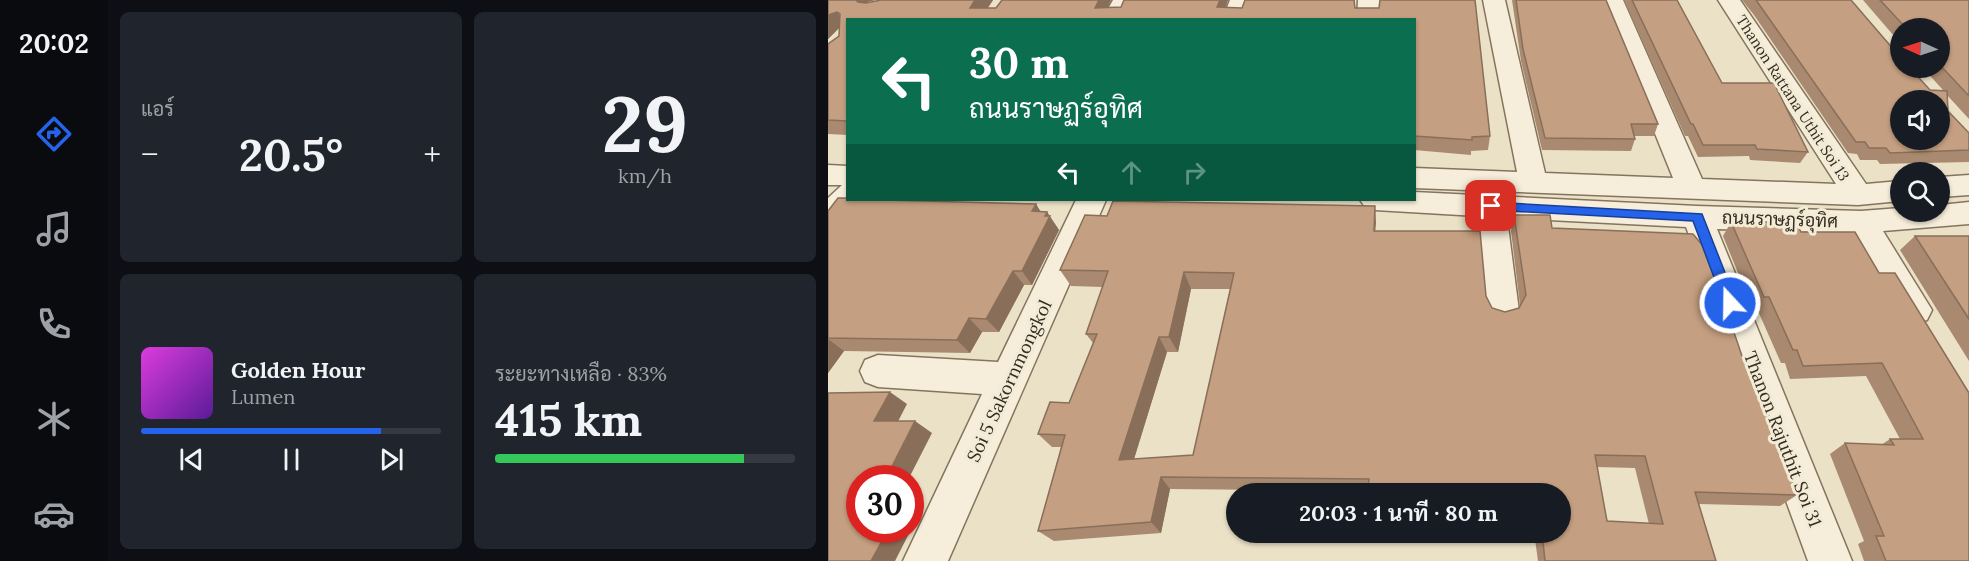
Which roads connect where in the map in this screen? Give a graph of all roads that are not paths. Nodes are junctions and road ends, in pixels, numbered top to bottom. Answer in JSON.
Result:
{"nodes":[{"id":1,"x":1124,"y":0,"type":"edge"},
{"id":2,"x":1240,"y":0,"type":"edge"},
{"id":3,"x":1370,"y":0,"type":"edge"},
{"id":4,"x":1494,"y":0,"type":"edge"},
{"id":5,"x":1612,"y":0,"type":"edge"},
{"id":6,"x":1729,"y":0,"type":"edge"},
{"id":7,"x":1114,"y":18,"type":"edge"},
{"id":8,"x":1234,"y":18,"type":"edge"},
{"id":9,"x":1368,"y":18,"type":"edge"},
{"id":10,"x":828,"y":153,"type":"edge"},
{"id":11,"x":846,"y":153,"type":"edge"},
{"id":12,"x":828,"y":175,"type":"edge"},
{"id":13,"x":846,"y":176,"type":"edge"},
{"id":14,"x":1416,"y":178,"type":"edge"},
{"id":15,"x":1533,"y":182,"type":"junction"},
{"id":16,"x":1969,"y":185,"type":"edge"},
{"id":17,"x":1950,"y":187,"type":"edge"},
{"id":18,"x":1890,"y":195,"type":"edge"},
{"id":19,"x":846,"y":196,"type":"edge"},
{"id":20,"x":1090,"y":201,"type":"edge"},
{"id":21,"x":1394,"y":201,"type":"edge"},
{"id":22,"x":1695,"y":203,"type":"junction"},
{"id":23,"x":1491,"y":206,"type":"junction"},
{"id":24,"x":1859,"y":209,"type":"junction"},
{"id":25,"x":1969,"y":213,"type":"edge"},
{"id":26,"x":828,"y":219,"type":"edge"},
{"id":27,"x":1502,"y":311,"type":"edge"},
{"id":28,"x":1933,"y":339,"type":"edge"},
{"id":29,"x":878,"y":371,"type":"dead end"},
{"id":30,"x":1010,"y":379,"type":"junction"},
{"id":31,"x":926,"y":561,"type":"edge"},
{"id":32,"x":1830,"y":561,"type":"edge"}],
"edges":[{"from":1,"to":7,"type":"street"},
{"from":2,"to":8,"type":"street"},
{"from":3,"to":9,"type":"street"},
{"from":4,"to":15,"type":"street"},
{"from":5,"to":22,"type":"street","name":"Thanon Rajuthit Soi 31"},
{"from":6,"to":24,"type":"street","name":"Thanon Rattana Uthit Soi 13"},
{"from":10,"to":11,"type":"street"},
{"from":12,"to":13,"type":"street"},
{"from":14,"to":15,"type":"street","name":"ถนนราษฏร์อุทิศ"},
{"from":15,"to":22,"type":"street","name":"ถนนราษฏร์อุทิศ"},
{"from":16,"to":17,"type":"street"},
{"from":18,"to":24,"type":"street","name":"ถนนราษฏร์อุทิศ"},
{"from":19,"to":26,"type":"street"},
{"from":20,"to":30,"type":"street","name":"Soi 5 Sakornmongkol"},
{"from":21,"to":23,"type":"street","name":"ถนนราษฏร์อุทิศ"},
{"from":22,"to":23,"type":"street","name":"ถนนราษฏร์อุทิศ"},
{"from":22,"to":24,"type":"street","name":"ถนนราษฏร์อุทิศ"},
{"from":22,"to":32,"type":"street","name":"Thanon Rajuthit Soi 31"},
{"from":23,"to":27,"type":"street"},
{"from":24,"to":25,"type":"street","name":"ถนนราษฏร์อุทิศ"},
{"from":24,"to":28,"type":"street","name":"Thanon Rattana Uthit Soi 13"},
{"from":29,"to":30,"type":"street"},
{"from":30,"to":31,"type":"street","name":"Soi 5 Sakornmongkol"}]}
